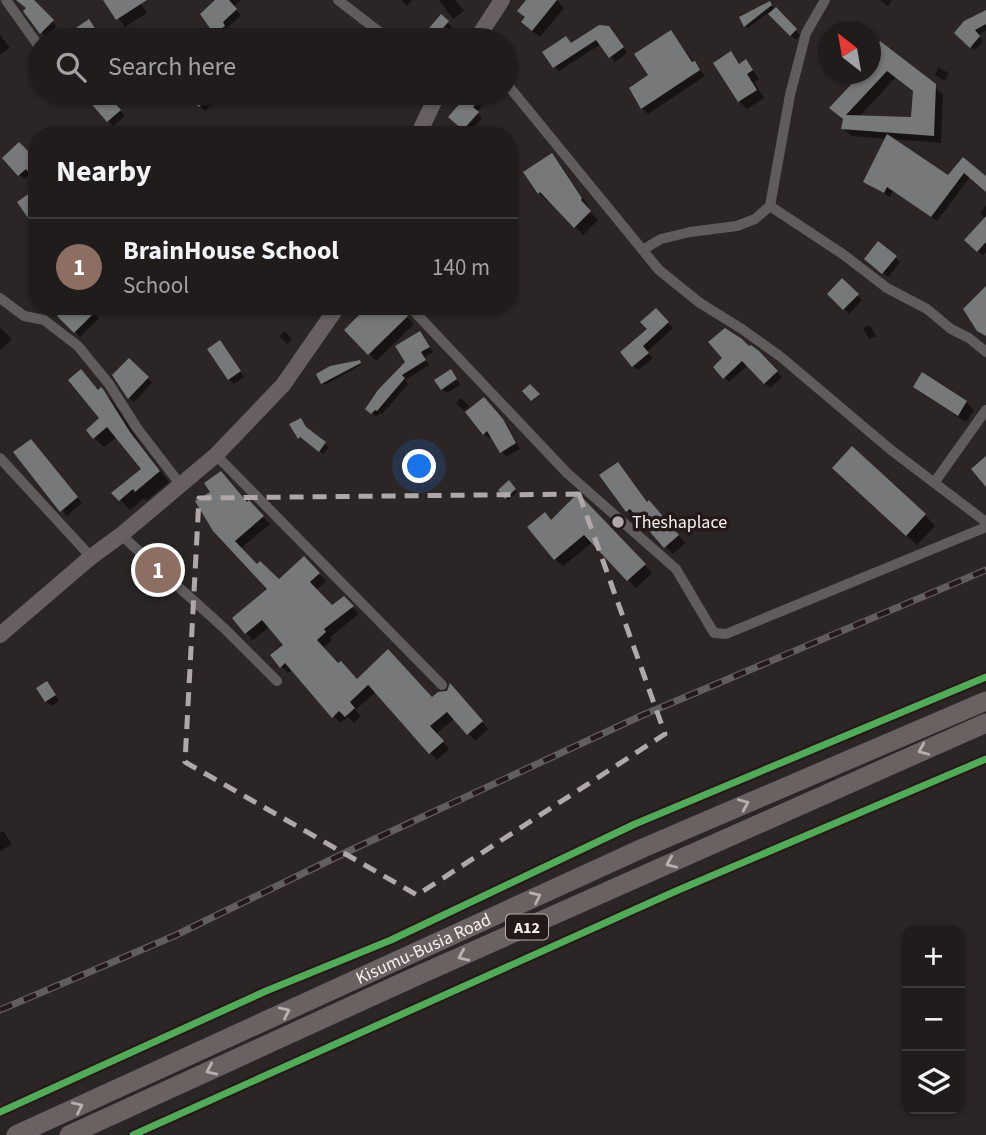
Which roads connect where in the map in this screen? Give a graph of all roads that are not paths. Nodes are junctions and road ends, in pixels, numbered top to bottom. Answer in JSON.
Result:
{"nodes":[{"id":1,"x":6,"y":0,"type":"edge"},
{"id":2,"x":338,"y":0,"type":"edge"},
{"id":3,"x":502,"y":0,"type":"edge"},
{"id":4,"x":825,"y":0,"type":"edge"},
{"id":5,"x":374,"y":28,"type":"edge"},
{"id":6,"x":484,"y":28,"type":"edge"},
{"id":7,"x":28,"y":31,"type":"edge"},
{"id":8,"x":518,"y":97,"type":"edge"},
{"id":9,"x":432,"y":105,"type":"edge"},
{"id":10,"x":422,"y":126,"type":"edge"},
{"id":11,"x":770,"y":206,"type":"junction"},
{"id":12,"x":644,"y":248,"type":"junction"},
{"id":13,"x":0,"y":298,"type":"edge"},
{"id":14,"x":332,"y":315,"type":"edge"},
{"id":15,"x":418,"y":315,"type":"edge"},
{"id":16,"x":986,"y":352,"type":"edge"},
{"id":17,"x":986,"y":410,"type":"edge"},
{"id":18,"x":216,"y":455,"type":"junction"},
{"id":19,"x":0,"y":458,"type":"edge"},
{"id":20,"x":934,"y":483,"type":"junction"},
{"id":21,"x":180,"y":484,"type":"junction"},
{"id":22,"x":986,"y":522,"type":"edge"},
{"id":23,"x":986,"y":527,"type":"edge"},
{"id":24,"x":121,"y":536,"type":"junction"},
{"id":25,"x":91,"y":557,"type":"junction"},
{"id":26,"x":0,"y":635,"type":"edge"},
{"id":27,"x":277,"y":681,"type":"dead end"},
{"id":28,"x":442,"y":685,"type":"dead end"},
{"id":29,"x":986,"y":701,"type":"edge"},
{"id":30,"x":986,"y":723,"type":"edge"},
{"id":31,"x":16,"y":1135,"type":"edge"},
{"id":32,"x":69,"y":1135,"type":"edge"}],
"edges":[{"from":1,"to":7,"type":"street"},
{"from":2,"to":5,"type":"street"},
{"from":3,"to":6,"type":"main road"},
{"from":4,"to":11,"type":"street"},
{"from":8,"to":12,"type":"street"},
{"from":9,"to":10,"type":"main road"},
{"from":11,"to":12,"type":"street"},
{"from":11,"to":16,"type":"street"},
{"from":12,"to":20,"type":"street"},
{"from":13,"to":21,"type":"street"},
{"from":14,"to":18,"type":"main road"},
{"from":15,"to":23,"type":"street"},
{"from":17,"to":20,"type":"street"},
{"from":18,"to":21,"type":"main road"},
{"from":18,"to":28,"type":"street"},
{"from":19,"to":25,"type":"street"},
{"from":20,"to":22,"type":"street"},
{"from":21,"to":24,"type":"main road"},
{"from":24,"to":25,"type":"main road"},
{"from":24,"to":27,"type":"street"},
{"from":25,"to":26,"type":"main road"},
{"from":31,"to":29,"type":"highway","name":"Kisumu-Busia Road","number":"A12","one_way":true},
{"from":30,"to":32,"type":"highway","name":"Kisumu-Busia Road","number":"A12","one_way":true}]}
